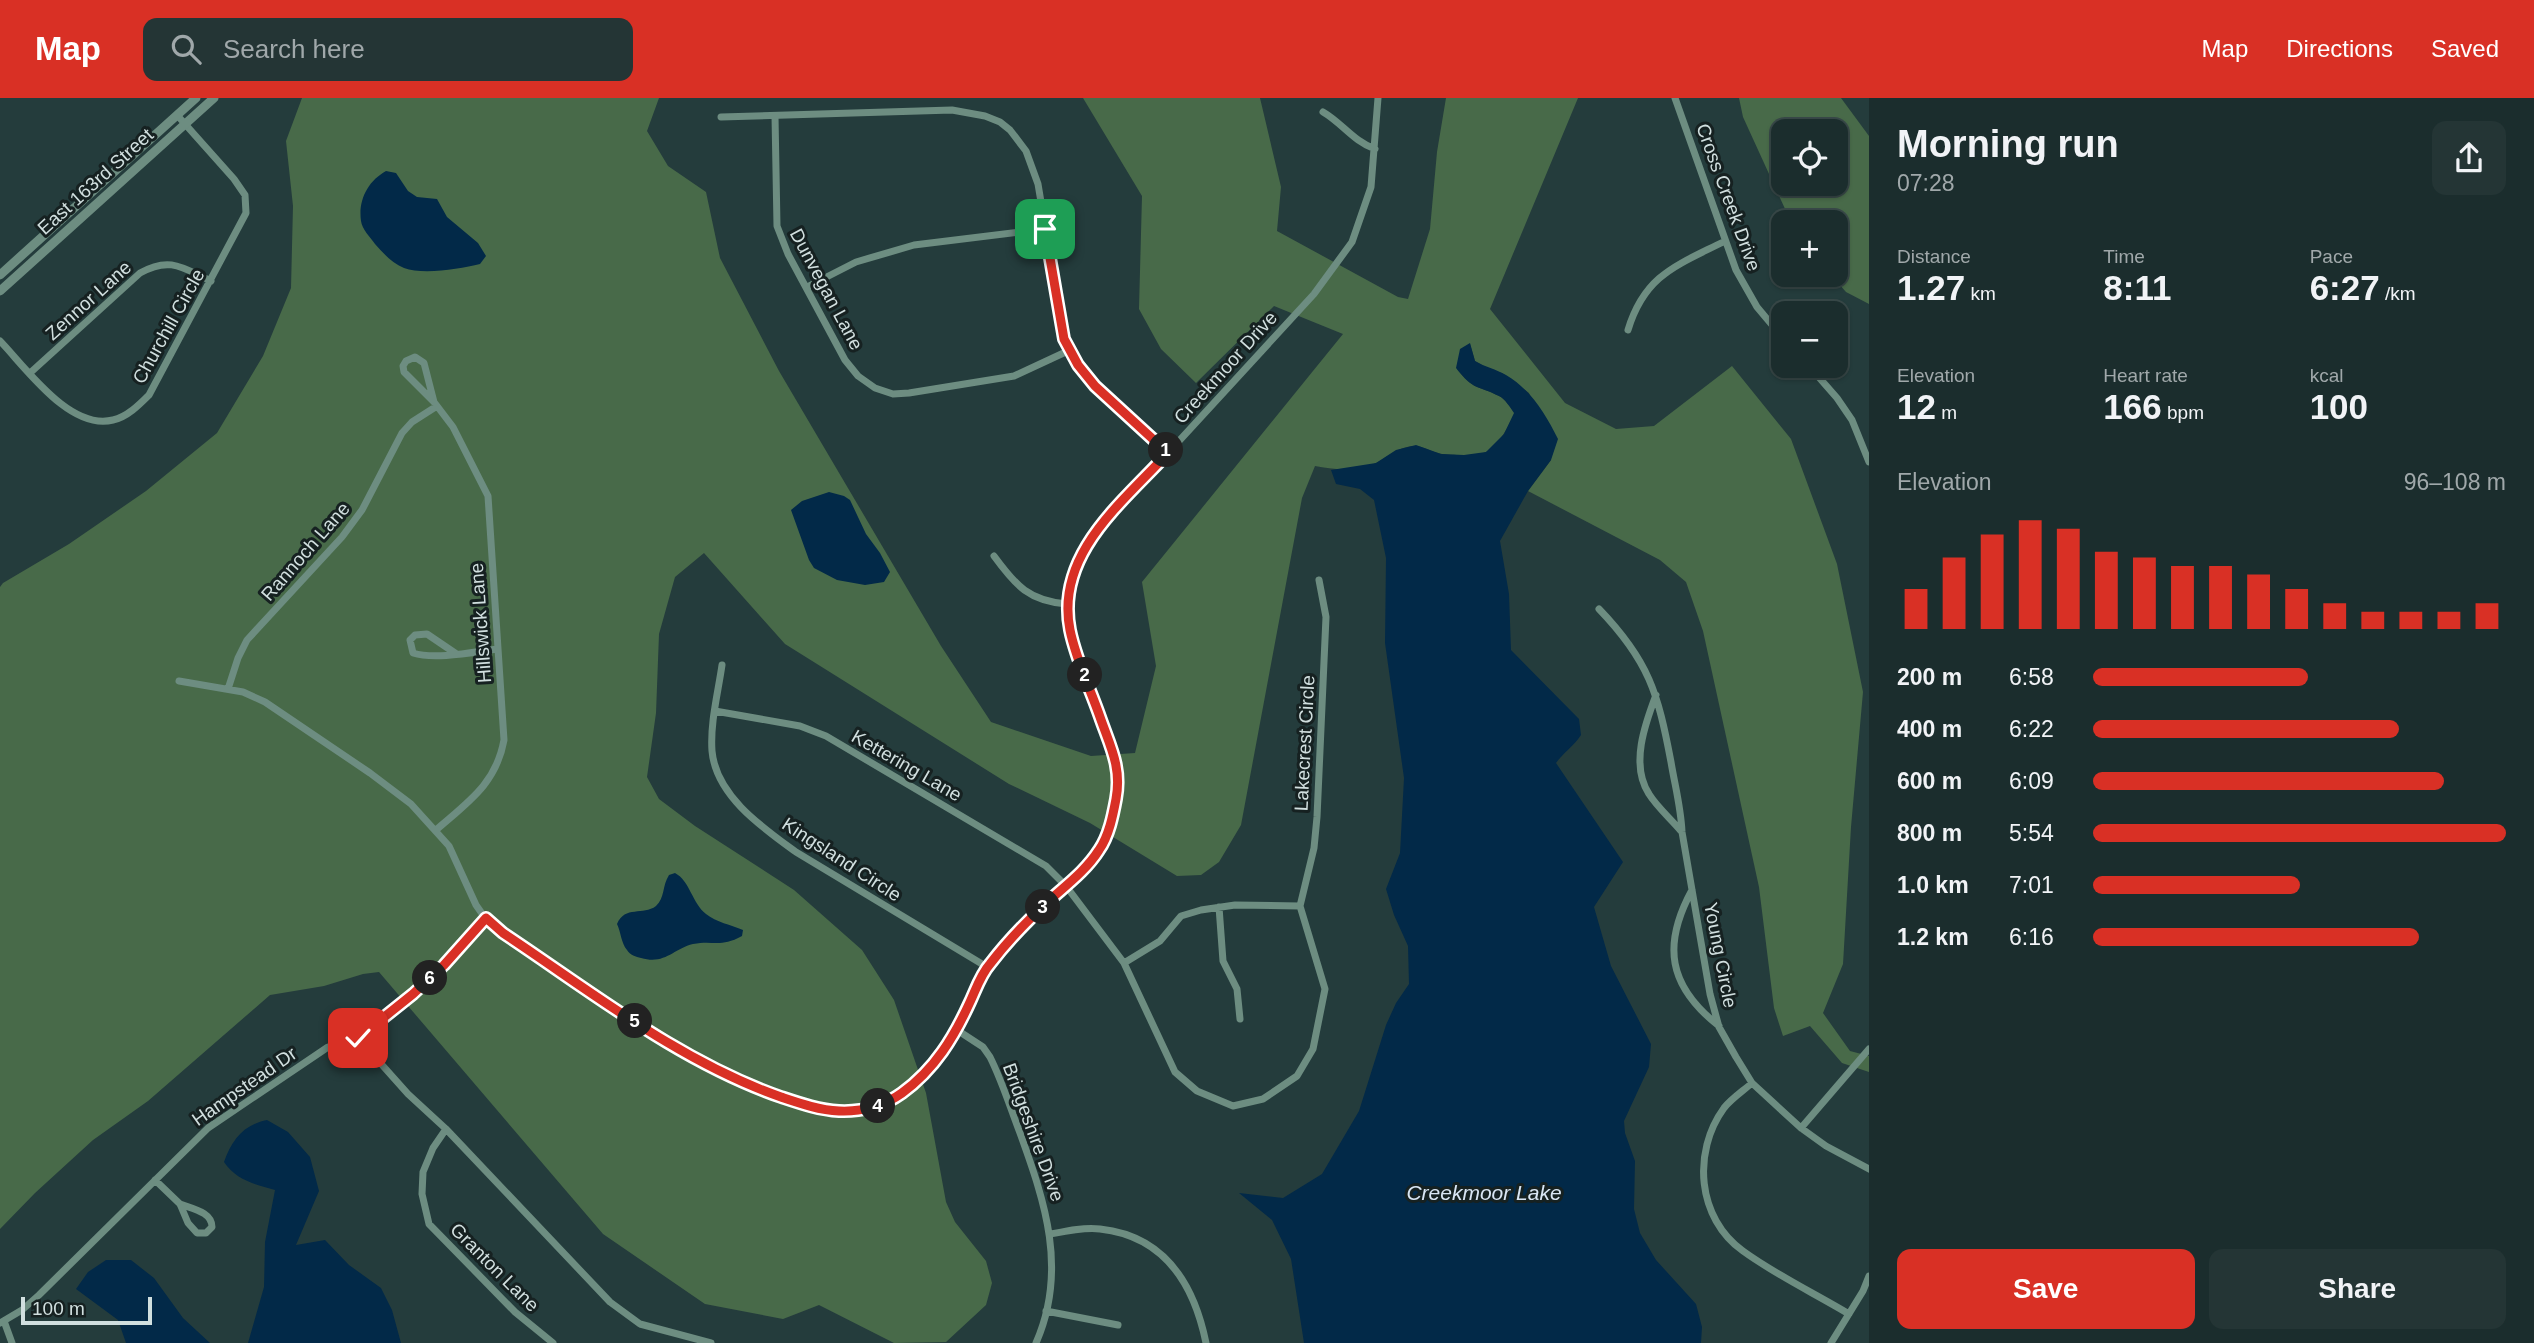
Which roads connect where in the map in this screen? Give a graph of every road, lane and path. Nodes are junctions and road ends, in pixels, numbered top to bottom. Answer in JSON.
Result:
{"nodes":[{"id":1,"x":196,"y":98,"type":"edge"},
{"id":2,"x":214,"y":98,"type":"edge"},
{"id":3,"x":1378,"y":98,"type":"edge"},
{"id":4,"x":1675,"y":98,"type":"edge"},
{"id":5,"x":1323,"y":112,"type":"dead end"},
{"id":6,"x":177,"y":115,"type":"junction"},
{"id":7,"x":775,"y":116,"type":"junction"},
{"id":8,"x":721,"y":117,"type":"dead end"},
{"id":9,"x":185,"y":124,"type":"junction"},
{"id":10,"x":1375,"y":149,"type":"junction"},
{"id":11,"x":1045,"y":229,"type":"junction"},
{"id":12,"x":1726,"y":241,"type":"junction"},
{"id":13,"x":0,"y":275,"type":"edge"},
{"id":14,"x":211,"y":281,"type":"junction"},
{"id":15,"x":807,"y":287,"type":"junction"},
{"id":16,"x":0,"y":291,"type":"edge"},
{"id":17,"x":1771,"y":324,"type":"edge"},
{"id":18,"x":1628,"y":330,"type":"dead end"},
{"id":19,"x":0,"y":341,"type":"edge"},
{"id":20,"x":1070,"y":350,"type":"junction"},
{"id":21,"x":30,"y":373,"type":"junction"},
{"id":22,"x":1820,"y":378,"type":"edge"},
{"id":23,"x":436,"y":404,"type":"junction"},
{"id":24,"x":1168,"y":453,"type":"junction"},
{"id":25,"x":1869,"y":462,"type":"edge"},
{"id":26,"x":994,"y":556,"type":"dead end"},
{"id":27,"x":1319,"y":580,"type":"dead end"},
{"id":28,"x":1067,"y":604,"type":"junction"},
{"id":29,"x":1599,"y":609,"type":"dead end"},
{"id":30,"x":498,"y":649,"type":"junction"},
{"id":31,"x":455,"y":653,"type":"junction"},
{"id":32,"x":722,"y":665,"type":"dead end"},
{"id":33,"x":178,"y":681,"type":"dead end"},
{"id":34,"x":228,"y":689,"type":"junction"},
{"id":35,"x":1656,"y":694,"type":"junction"},
{"id":36,"x":715,"y":711,"type":"junction"},
{"id":37,"x":436,"y":830,"type":"junction"},
{"id":38,"x":1682,"y":832,"type":"junction"},
{"id":39,"x":1066,"y":886,"type":"junction"},
{"id":40,"x":1693,"y":888,"type":"junction"},
{"id":41,"x":1300,"y":906,"type":"junction"},
{"id":42,"x":1219,"y":907,"type":"junction"},
{"id":43,"x":486,"y":918,"type":"junction"},
{"id":44,"x":1124,"y":963,"type":"junction"},
{"id":45,"x":987,"y":967,"type":"junction"},
{"id":46,"x":1240,"y":1019,"type":"dead end"},
{"id":47,"x":1719,"y":1027,"type":"junction"},
{"id":48,"x":957,"y":1030,"type":"junction"},
{"id":49,"x":358,"y":1038,"type":"junction"},
{"id":50,"x":1869,"y":1049,"type":"edge"},
{"id":51,"x":1752,"y":1083,"type":"junction"},
{"id":52,"x":1801,"y":1128,"type":"junction"},
{"id":53,"x":446,"y":1129,"type":"junction"},
{"id":54,"x":1869,"y":1169,"type":"edge"},
{"id":55,"x":155,"y":1180,"type":"junction"},
{"id":56,"x":180,"y":1204,"type":"junction"},
{"id":57,"x":1051,"y":1234,"type":"junction"},
{"id":58,"x":1869,"y":1276,"type":"edge"},
{"id":59,"x":1046,"y":1311,"type":"junction"},
{"id":60,"x":1849,"y":1314,"type":"junction"},
{"id":61,"x":2,"y":1322,"type":"edge"},
{"id":62,"x":1118,"y":1325,"type":"dead end"},
{"id":63,"x":12,"y":1343,"type":"edge"},
{"id":64,"x":553,"y":1343,"type":"edge"},
{"id":65,"x":711,"y":1343,"type":"edge"},
{"id":66,"x":1036,"y":1343,"type":"edge"},
{"id":67,"x":1206,"y":1343,"type":"edge"},
{"id":68,"x":1831,"y":1343,"type":"edge"}],
"edges":[{"from":1,"to":6,"type":"street","name":"East 163rd Street"},
{"from":2,"to":9,"type":"street","name":"East 163rd Street"},
{"from":3,"to":10,"type":"street","name":"Creekmoor Drive"},
{"from":4,"to":12,"type":"street","name":"Cross Creek Drive"},
{"from":5,"to":10,"type":"street"},
{"from":6,"to":9,"type":"street","name":"Churchill Circle"},
{"from":6,"to":13,"type":"street","name":"East 163rd Street"},
{"from":7,"to":8,"type":"street"},
{"from":7,"to":11,"type":"street"},
{"from":7,"to":15,"type":"street","name":"Dunvegan Lane"},
{"from":9,"to":14,"type":"street","name":"Churchill Circle"},
{"from":9,"to":16,"type":"street","name":"East 163rd Street"},
{"from":10,"to":24,"type":"street","name":"Creekmoor Drive"},
{"from":11,"to":15,"type":"street"},
{"from":11,"to":20,"type":"street"},
{"from":12,"to":17,"type":"street","name":"Cross Creek Drive"},
{"from":12,"to":18,"type":"street"},
{"from":14,"to":21,"type":"street","name":"Zennor Lane"},
{"from":14,"to":21,"type":"street","name":"Churchill Circle"},
{"from":15,"to":20,"type":"street","name":"Dunvegan Lane"},
{"from":19,"to":21,"type":"street","name":"Churchill Circle"},
{"from":20,"to":24,"type":"street"},
{"from":22,"to":25,"type":"street"},
{"from":23,"to":23,"type":"street"},
{"from":23,"to":30,"type":"street","name":"Hillswick Lane"},
{"from":23,"to":34,"type":"street","name":"Rannoch Lane"},
{"from":24,"to":28,"type":"street","name":"Creekmoor Drive"},
{"from":26,"to":28,"type":"street"},
{"from":27,"to":41,"type":"street","name":"Lakecrest Circle"},
{"from":28,"to":39,"type":"street","name":"Creekmoor Drive"},
{"from":29,"to":35,"type":"street","name":"Young Circle"},
{"from":30,"to":31,"type":"street"},
{"from":30,"to":37,"type":"street","name":"Hillswick Lane"},
{"from":31,"to":31,"type":"street"},
{"from":32,"to":36,"type":"street","name":"Kingsland Circle"},
{"from":33,"to":34,"type":"street","name":"Creekmoor Drive"},
{"from":34,"to":37,"type":"street","name":"Creekmoor Drive"},
{"from":35,"to":38,"type":"street","name":"Young Circle"},
{"from":35,"to":38,"type":"street","name":"Young Circle"},
{"from":36,"to":39,"type":"street","name":"Kettering Lane"},
{"from":36,"to":45,"type":"street","name":"Kingsland Circle"},
{"from":37,"to":43,"type":"street","name":"Creekmoor Drive"},
{"from":38,"to":40,"type":"street","name":"Young Circle"},
{"from":39,"to":44,"type":"street"},
{"from":39,"to":45,"type":"street","name":"Creekmoor Drive"},
{"from":40,"to":47,"type":"street","name":"Young Circle"},
{"from":40,"to":47,"type":"street","name":"Young Circle"},
{"from":41,"to":42,"type":"street"},
{"from":41,"to":44,"type":"street"},
{"from":42,"to":44,"type":"street"},
{"from":42,"to":46,"type":"street"},
{"from":43,"to":48,"type":"street","name":"Creekmoor Drive"},
{"from":43,"to":49,"type":"street","name":"Hampstead Dr"},
{"from":45,"to":48,"type":"street","name":"Creekmoor Drive"},
{"from":47,"to":51,"type":"street","name":"Young Circle"},
{"from":48,"to":57,"type":"street","name":"Bridgeshire Drive"},
{"from":49,"to":53,"type":"street"},
{"from":49,"to":55,"type":"street","name":"Hampstead Dr"},
{"from":50,"to":52,"type":"street"},
{"from":51,"to":52,"type":"street","name":"Young Circle"},
{"from":51,"to":60,"type":"street"},
{"from":52,"to":54,"type":"street","name":"Young Circle"},
{"from":53,"to":64,"type":"street","name":"Granton Lane"},
{"from":53,"to":65,"type":"street"},
{"from":55,"to":56,"type":"street"},
{"from":55,"to":61,"type":"street","name":"Hampstead Dr"},
{"from":56,"to":56,"type":"street"},
{"from":57,"to":59,"type":"street","name":"Bridgeshire Drive"},
{"from":57,"to":67,"type":"street"},
{"from":58,"to":60,"type":"street"},
{"from":59,"to":62,"type":"street"},
{"from":59,"to":66,"type":"street","name":"Bridgeshire Drive"},
{"from":60,"to":68,"type":"street"},
{"from":61,"to":63,"type":"street"}]}
